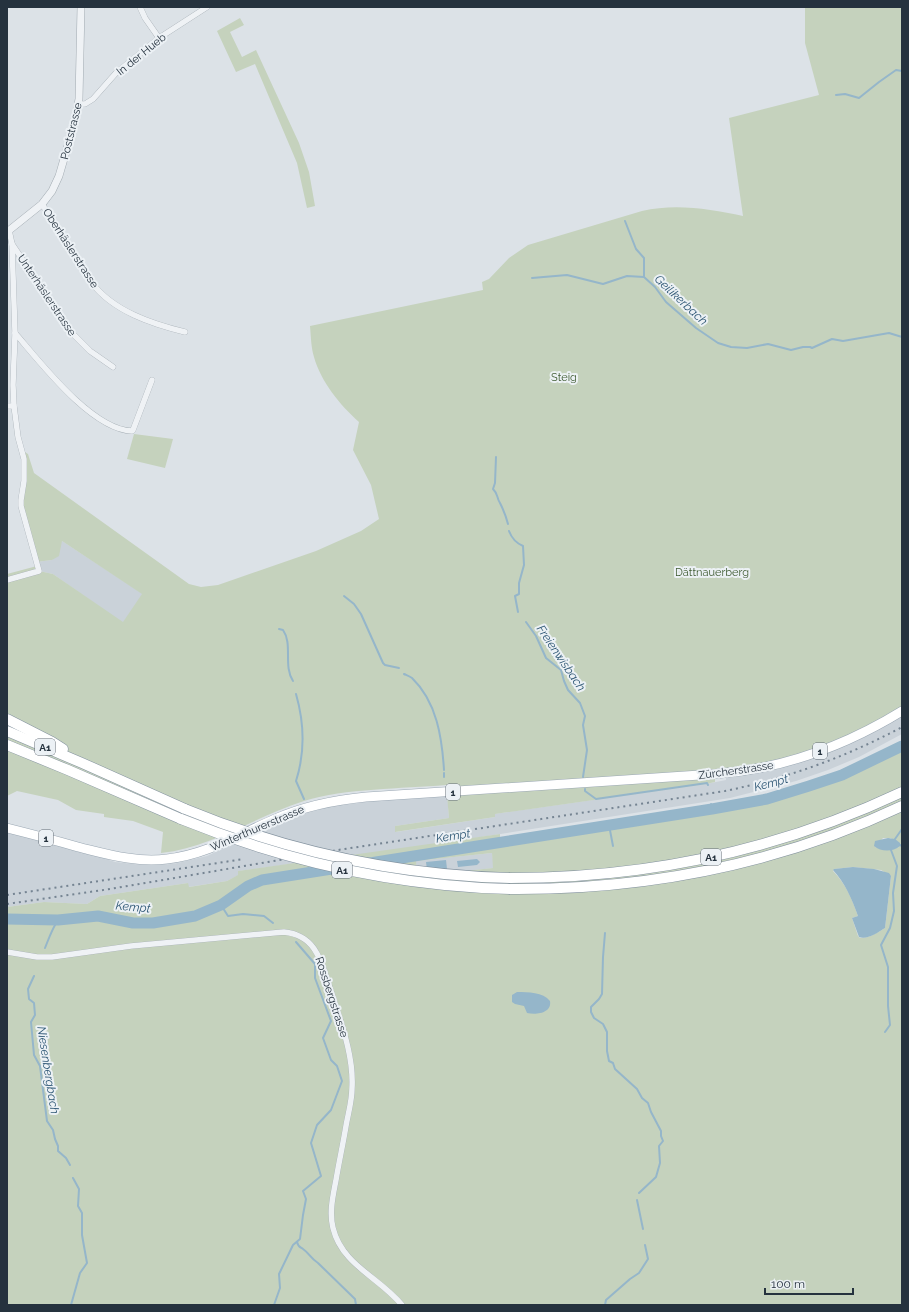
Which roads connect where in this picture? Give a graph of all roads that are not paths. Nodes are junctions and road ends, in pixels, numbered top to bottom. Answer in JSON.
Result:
{"nodes":[{"id":1,"x":81,"y":7,"type":"edge"},
{"id":2,"x":140,"y":7,"type":"edge"},
{"id":3,"x":207,"y":7,"type":"edge"},
{"id":4,"x":159,"y":38,"type":"junction"},
{"id":5,"x":78,"y":104,"type":"junction"},
{"id":6,"x":42,"y":204,"type":"junction"},
{"id":7,"x":8,"y":231,"type":"edge"},
{"id":8,"x":12,"y":244,"type":"junction"},
{"id":9,"x":185,"y":332,"type":"dead end"},
{"id":10,"x":15,"y":333,"type":"junction"},
{"id":11,"x":113,"y":367,"type":"dead end"},
{"id":12,"x":152,"y":380,"type":"dead end"},
{"id":13,"x":7,"y":406,"type":"edge"},
{"id":14,"x":14,"y":406,"type":"junction"},
{"id":15,"x":7,"y":580,"type":"edge"},
{"id":16,"x":902,"y":711,"type":"edge"},
{"id":17,"x":7,"y":718,"type":"edge"},
{"id":18,"x":7,"y":731,"type":"edge"},
{"id":19,"x":7,"y":745,"type":"edge"},
{"id":20,"x":82,"y":762,"type":"junction"},
{"id":21,"x":583,"y":783,"type":"joint"},
{"id":22,"x":902,"y":792,"type":"edge"},
{"id":23,"x":902,"y":806,"type":"edge"},
{"id":24,"x":7,"y":828,"type":"edge"},
{"id":25,"x":7,"y":952,"type":"edge"},
{"id":26,"x":402,"y":1305,"type":"edge"}],
"edges":[{"from":1,"to":5,"type":"street","name":"Poststrasse"},
{"from":2,"to":4,"type":"street"},
{"from":3,"to":4,"type":"street","name":"In der Hueb"},
{"from":4,"to":5,"type":"street","name":"In der Hueb"},
{"from":5,"to":6,"type":"street","name":"Poststrasse"},
{"from":6,"to":7,"type":"street","name":"Poststrasse"},
{"from":6,"to":9,"type":"street","name":"Oberhäslerstrasse"},
{"from":7,"to":8,"type":"street","name":"Unterhäslerstrasse"},
{"from":8,"to":10,"type":"street"},
{"from":8,"to":11,"type":"street","name":"Unterhäslerstrasse"},
{"from":10,"to":12,"type":"street"},
{"from":10,"to":14,"type":"street"},
{"from":13,"to":14,"type":"street"},
{"from":14,"to":15,"type":"street"},
{"from":16,"to":21,"type":"main road","name":"Zürcherstrasse","number":"1"},
{"from":17,"to":20,"type":"highway"},
{"from":18,"to":20,"type":"highway","number":"A1"},
{"from":19,"to":23,"type":"highway","number":"A1","bridge":true},
{"from":20,"to":22,"type":"highway","number":"A1","bridge":true},
{"from":21,"to":24,"type":"main road","name":"Winterthurerstrasse","number":"1"},
{"from":25,"to":26,"type":"street","name":"Rossbergstrasse"}]}
